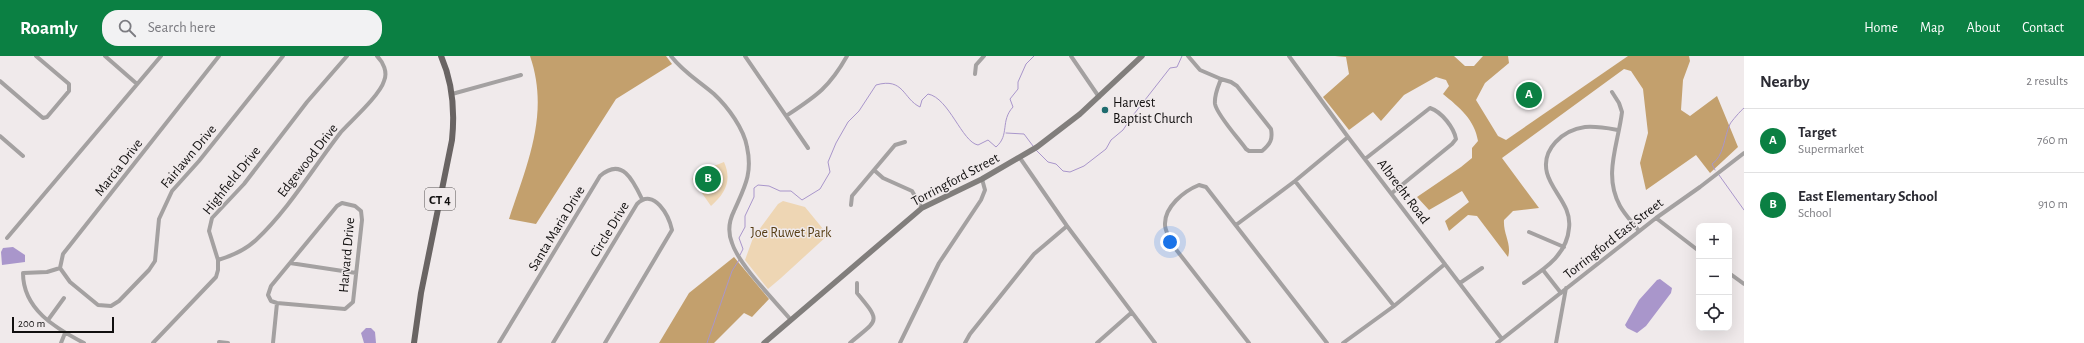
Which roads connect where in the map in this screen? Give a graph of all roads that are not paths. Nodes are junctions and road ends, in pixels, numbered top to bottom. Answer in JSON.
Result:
{"nodes":[{"id":1,"x":36,"y":56,"type":"edge"},
{"id":2,"x":105,"y":56,"type":"edge"},
{"id":3,"x":161,"y":56,"type":"edge"},
{"id":4,"x":219,"y":56,"type":"edge"},
{"id":5,"x":283,"y":56,"type":"edge"},
{"id":6,"x":347,"y":56,"type":"edge"},
{"id":7,"x":377,"y":56,"type":"edge"},
{"id":8,"x":441,"y":56,"type":"edge"},
{"id":9,"x":671,"y":56,"type":"edge"},
{"id":10,"x":745,"y":56,"type":"edge"},
{"id":11,"x":847,"y":56,"type":"edge"},
{"id":12,"x":984,"y":56,"type":"edge"},
{"id":13,"x":1071,"y":56,"type":"edge"},
{"id":14,"x":1142,"y":56,"type":"edge"},
{"id":15,"x":1188,"y":56,"type":"edge"},
{"id":16,"x":1289,"y":56,"type":"edge"},
{"id":17,"x":975,"y":74,"type":"dead end"},
{"id":18,"x":521,"y":75,"type":"dead end"},
{"id":19,"x":1221,"y":79,"type":"junction"},
{"id":20,"x":0,"y":81,"type":"edge"},
{"id":21,"x":136,"y":84,"type":"junction"},
{"id":22,"x":1612,"y":92,"type":"dead end"},
{"id":23,"x":452,"y":94,"type":"junction"},
{"id":24,"x":1099,"y":97,"type":"junction"},
{"id":25,"x":786,"y":116,"type":"junction"},
{"id":26,"x":1618,"y":130,"type":"junction"},
{"id":27,"x":0,"y":136,"type":"edge"},
{"id":28,"x":1348,"y":137,"type":"junction"},
{"id":29,"x":905,"y":142,"type":"dead end"},
{"id":30,"x":808,"y":148,"type":"dead end"},
{"id":31,"x":1744,"y":153,"type":"edge"},
{"id":32,"x":23,"y":156,"type":"dead end"},
{"id":33,"x":1020,"y":158,"type":"junction"},
{"id":34,"x":1365,"y":159,"type":"junction"},
{"id":35,"x":874,"y":170,"type":"junction"},
{"id":36,"x":982,"y":179,"type":"junction"},
{"id":37,"x":1295,"y":181,"type":"junction"},
{"id":38,"x":1392,"y":193,"type":"junction"},
{"id":39,"x":642,"y":199,"type":"junction"},
{"id":40,"x":851,"y":205,"type":"dead end"},
{"id":41,"x":922,"y":208,"type":"junction"},
{"id":42,"x":1656,"y":218,"type":"junction"},
{"id":43,"x":1236,"y":225,"type":"junction"},
{"id":44,"x":1067,"y":226,"type":"junction"},
{"id":45,"x":1639,"y":231,"type":"junction"},
{"id":46,"x":1529,"y":232,"type":"dead end"},
{"id":47,"x":7,"y":238,"type":"dead end"},
{"id":48,"x":1564,"y":247,"type":"junction"},
{"id":49,"x":1696,"y":249,"type":"edge"},
{"id":50,"x":218,"y":260,"type":"junction"},
{"id":51,"x":290,"y":263,"type":"junction"},
{"id":52,"x":1445,"y":264,"type":"junction"},
{"id":53,"x":60,"y":268,"type":"junction"},
{"id":54,"x":1482,"y":268,"type":"dead end"},
{"id":55,"x":1543,"y":270,"type":"junction"},
{"id":56,"x":356,"y":273,"type":"junction"},
{"id":57,"x":1732,"y":275,"type":"edge"},
{"id":58,"x":857,"y":283,"type":"dead end"},
{"id":59,"x":1460,"y":283,"type":"junction"},
{"id":60,"x":1524,"y":283,"type":"dead end"},
{"id":61,"x":1744,"y":284,"type":"edge"},
{"id":62,"x":1566,"y":288,"type":"junction"},
{"id":63,"x":1561,"y":293,"type":"junction"},
{"id":64,"x":64,"y":298,"type":"dead end"},
{"id":65,"x":277,"y":304,"type":"junction"},
{"id":66,"x":1394,"y":306,"type":"junction"},
{"id":67,"x":1131,"y":313,"type":"junction"},
{"id":68,"x":48,"y":320,"type":"junction"},
{"id":69,"x":791,"y":320,"type":"junction"},
{"id":70,"x":65,"y":333,"type":"junction"},
{"id":71,"x":1502,"y":339,"type":"junction"},
{"id":72,"x":219,"y":342,"type":"dead end"},
{"id":73,"x":61,"y":343,"type":"edge"},
{"id":74,"x":84,"y":343,"type":"edge"},
{"id":75,"x":153,"y":343,"type":"edge"},
{"id":76,"x":228,"y":343,"type":"edge"},
{"id":77,"x":273,"y":343,"type":"edge"},
{"id":78,"x":414,"y":343,"type":"edge"},
{"id":79,"x":499,"y":343,"type":"edge"},
{"id":80,"x":553,"y":343,"type":"edge"},
{"id":81,"x":605,"y":343,"type":"edge"},
{"id":82,"x":764,"y":343,"type":"edge"},
{"id":83,"x":850,"y":343,"type":"edge"},
{"id":84,"x":900,"y":343,"type":"edge"},
{"id":85,"x":965,"y":343,"type":"edge"},
{"id":86,"x":1097,"y":343,"type":"edge"},
{"id":87,"x":1155,"y":343,"type":"edge"},
{"id":88,"x":1249,"y":343,"type":"edge"},
{"id":89,"x":1327,"y":343,"type":"edge"},
{"id":90,"x":1343,"y":343,"type":"edge"},
{"id":91,"x":1497,"y":343,"type":"edge"},
{"id":92,"x":1556,"y":343,"type":"edge"}],
"edges":[{"from":1,"to":20,"type":"street"},
{"from":2,"to":21,"type":"street"},
{"from":3,"to":21,"type":"street"},
{"from":4,"to":53,"type":"street","name":"Marcia Drive"},
{"from":5,"to":53,"type":"street","name":"Fairlawn Drive"},
{"from":6,"to":50,"type":"street","name":"Highfield Drive"},
{"from":7,"to":50,"type":"street","name":"Edgewood Drive"},
{"from":8,"to":23,"type":"main road","number":"CT 4"},
{"from":9,"to":69,"type":"street"},
{"from":10,"to":25,"type":"street"},
{"from":11,"to":25,"type":"street"},
{"from":12,"to":17,"type":"street"},
{"from":13,"to":24,"type":"street"},
{"from":14,"to":24,"type":"main road","name":"Torringford Street"},
{"from":15,"to":19,"type":"street"},
{"from":16,"to":28,"type":"street","name":"Albrecht Road"},
{"from":18,"to":23,"type":"street"},
{"from":19,"to":19,"type":"street"},
{"from":21,"to":47,"type":"street"},
{"from":22,"to":26,"type":"street"},
{"from":23,"to":78,"type":"main road","number":"CT 4"},
{"from":24,"to":33,"type":"main road","name":"Torringford Street"},
{"from":25,"to":30,"type":"street"},
{"from":26,"to":45,"type":"street"},
{"from":26,"to":48,"type":"street"},
{"from":27,"to":32,"type":"street"},
{"from":28,"to":34,"type":"street","name":"Albrecht Road"},
{"from":28,"to":37,"type":"street"},
{"from":29,"to":35,"type":"street"},
{"from":31,"to":42,"type":"street","name":"Torringford East Street"},
{"from":33,"to":36,"type":"main road","name":"Torringford Street"},
{"from":33,"to":44,"type":"street"},
{"from":34,"to":38,"type":"street","name":"Albrecht Road"},
{"from":34,"to":38,"type":"street"},
{"from":35,"to":40,"type":"street"},
{"from":35,"to":41,"type":"street"},
{"from":36,"to":41,"type":"main road","name":"Torringford Street"},
{"from":36,"to":84,"type":"street"},
{"from":37,"to":43,"type":"street"},
{"from":37,"to":66,"type":"street"},
{"from":38,"to":52,"type":"street","name":"Albrecht Road"},
{"from":39,"to":79,"type":"street","name":"Santa Maria Drive"},
{"from":39,"to":80,"type":"street","name":"Circle Drive"},
{"from":39,"to":81,"type":"street","name":"Circle Drive"},
{"from":41,"to":69,"type":"main road","name":"Torringford Street"},
{"from":42,"to":45,"type":"street","name":"Torringford East Street"},
{"from":42,"to":49,"type":"street"},
{"from":43,"to":88,"type":"street"},
{"from":43,"to":89,"type":"street"},
{"from":44,"to":67,"type":"street"},
{"from":44,"to":85,"type":"street"},
{"from":45,"to":62,"type":"street","name":"Torringford East Street"},
{"from":46,"to":48,"type":"street"},
{"from":48,"to":55,"type":"street"},
{"from":50,"to":75,"type":"street","name":"Highfield Drive"},
{"from":51,"to":56,"type":"street"},
{"from":51,"to":56,"type":"street","name":"Harvard Drive"},
{"from":51,"to":65,"type":"street","name":"Harvard Drive"},
{"from":52,"to":59,"type":"street","name":"Albrecht Road"},
{"from":52,"to":66,"type":"street"},
{"from":53,"to":68,"type":"street"},
{"from":54,"to":59,"type":"street"},
{"from":55,"to":60,"type":"street"},
{"from":55,"to":63,"type":"street"},
{"from":56,"to":65,"type":"street","name":"Harvard Drive"},
{"from":57,"to":61,"type":"street"},
{"from":58,"to":83,"type":"street"},
{"from":59,"to":71,"type":"street","name":"Albrecht Road"},
{"from":62,"to":63,"type":"street","name":"Torringford East Street"},
{"from":62,"to":92,"type":"street"},
{"from":63,"to":71,"type":"street","name":"Torringford East Street"},
{"from":64,"to":68,"type":"street"},
{"from":65,"to":77,"type":"street"},
{"from":66,"to":90,"type":"street"},
{"from":67,"to":86,"type":"street"},
{"from":67,"to":87,"type":"street"},
{"from":68,"to":70,"type":"street"},
{"from":69,"to":82,"type":"main road","name":"Torringford Street"},
{"from":70,"to":73,"type":"street"},
{"from":70,"to":74,"type":"street"},
{"from":71,"to":91,"type":"street","name":"Torringford East Street"},
{"from":72,"to":76,"type":"street"}]}
